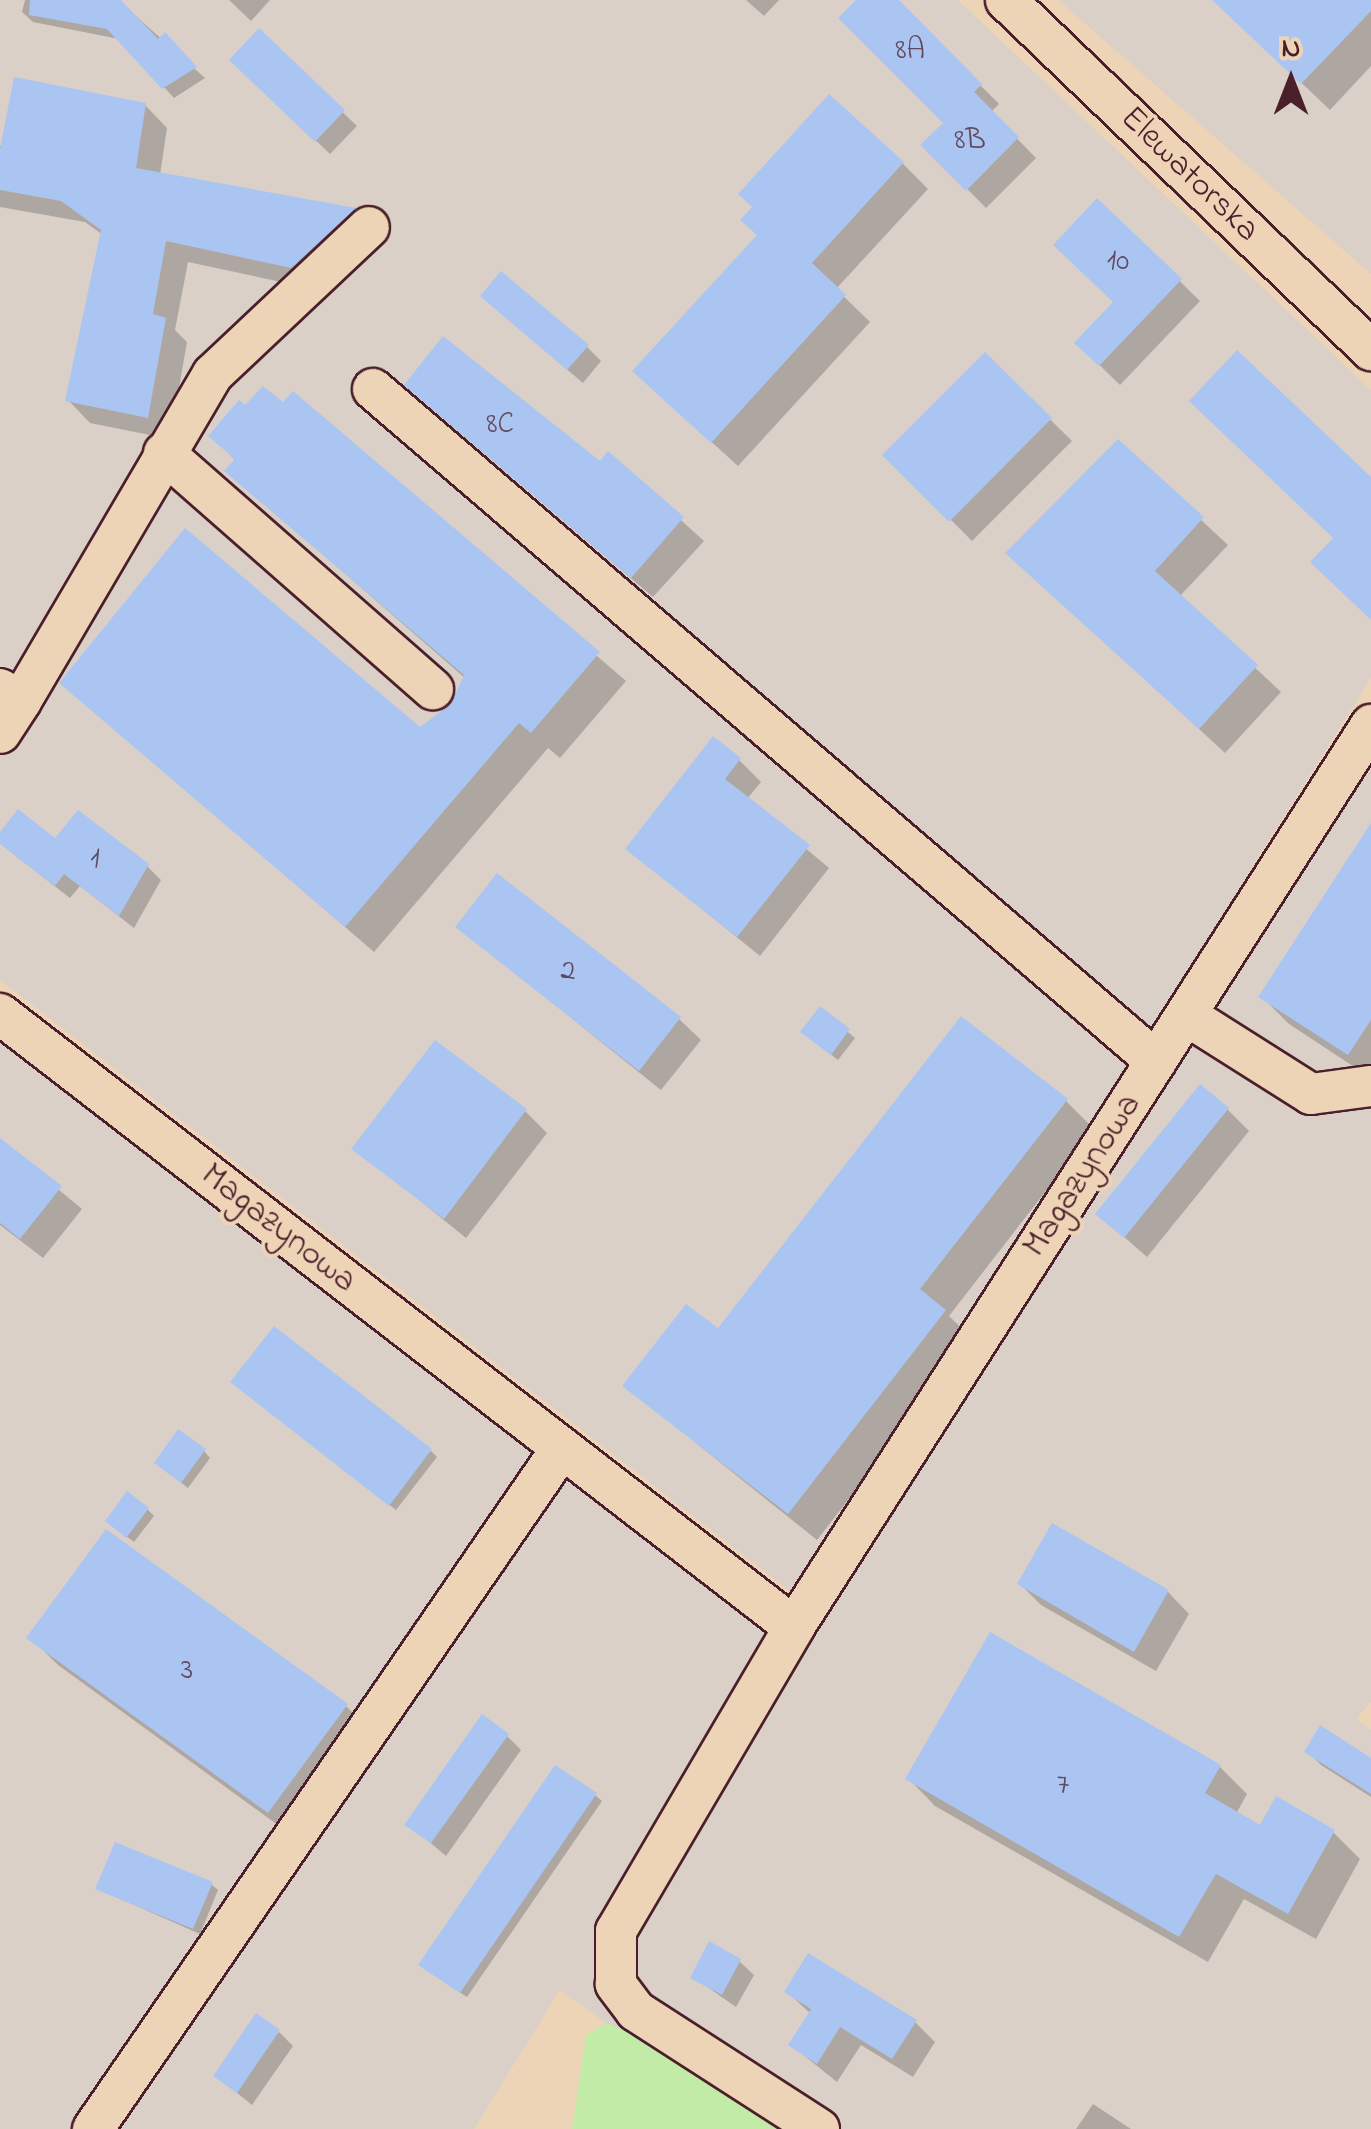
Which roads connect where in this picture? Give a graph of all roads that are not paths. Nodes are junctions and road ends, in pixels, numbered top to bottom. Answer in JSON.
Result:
{"nodes":[{"id":1,"x":1006,"y":0,"type":"edge"},
{"id":2,"x":369,"y":227,"type":"dead end"},
{"id":3,"x":1371,"y":350,"type":"edge"},
{"id":4,"x":373,"y":388,"type":"dead end"},
{"id":5,"x":164,"y":453,"type":"junction"},
{"id":6,"x":433,"y":689,"type":"dead end"},
{"id":7,"x":7,"y":707,"type":"edge"},
{"id":8,"x":1371,"y":725,"type":"edge"},
{"id":9,"x":0,"y":1014,"type":"edge"},
{"id":10,"x":1186,"y":1015,"type":"junction"},
{"id":11,"x":1156,"y":1061,"type":"junction"},
{"id":12,"x":1371,"y":1086,"type":"edge"},
{"id":13,"x":562,"y":1448,"type":"junction"},
{"id":14,"x":794,"y":1627,"type":"junction"},
{"id":15,"x":92,"y":2129,"type":"edge"},
{"id":16,"x":818,"y":2129,"type":"edge"}],
"edges":[{"from":1,"to":3,"type":"street","name":"Elewatorska"},
{"from":2,"to":5,"type":"street"},
{"from":4,"to":11,"type":"street"},
{"from":5,"to":6,"type":"street"},
{"from":5,"to":7,"type":"street"},
{"from":8,"to":10,"type":"street","name":"Magazynowa"},
{"from":9,"to":13,"type":"street","name":"Magazynowa"},
{"from":10,"to":11,"type":"street","name":"Magazynowa"},
{"from":10,"to":12,"type":"street"},
{"from":11,"to":14,"type":"street","name":"Magazynowa"},
{"from":13,"to":14,"type":"street","name":"Magazynowa"},
{"from":13,"to":15,"type":"street"},
{"from":14,"to":16,"type":"street","name":"Magazynowa"}]}
